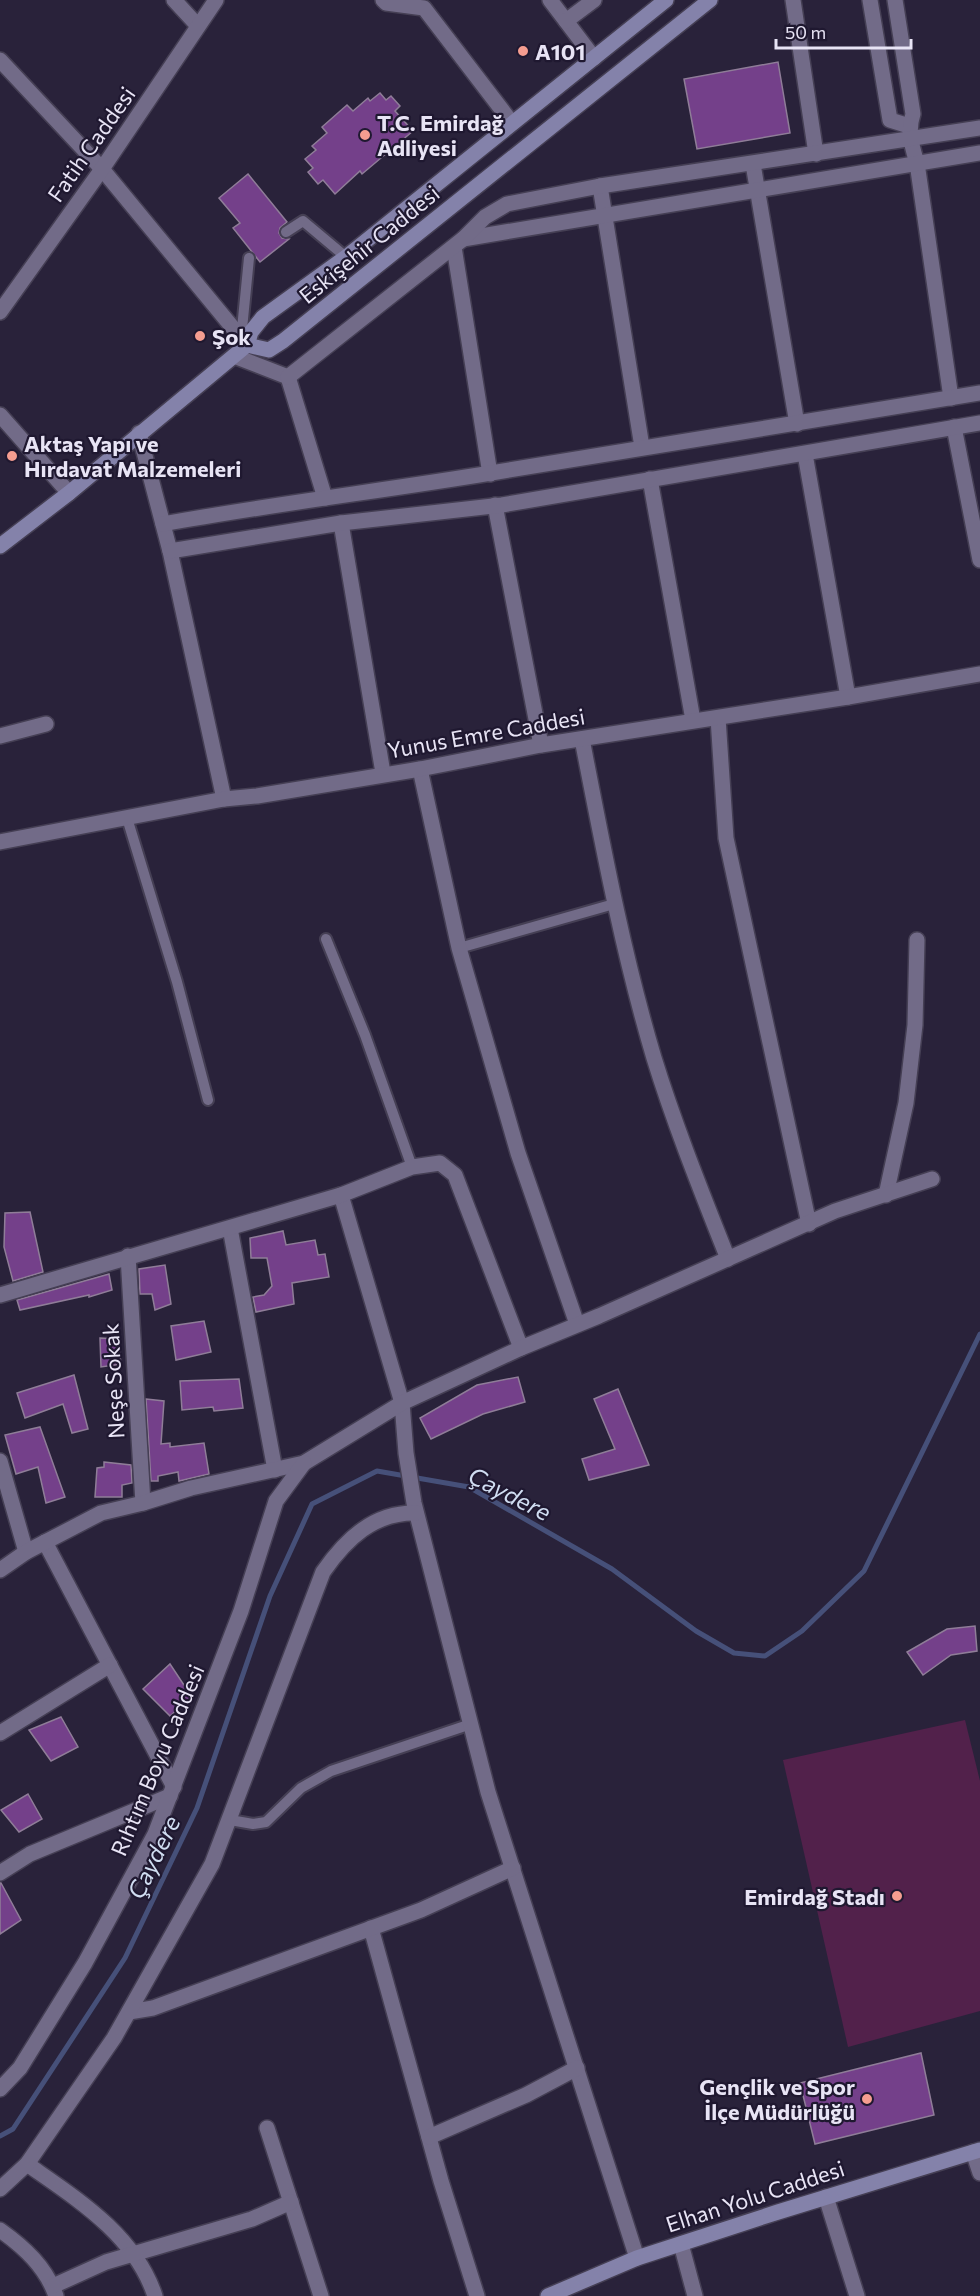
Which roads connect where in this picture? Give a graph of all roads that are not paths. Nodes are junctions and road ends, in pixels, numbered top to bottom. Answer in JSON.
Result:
{"nodes":[{"id":1,"x":174,"y":0,"type":"edge"},
{"id":2,"x":216,"y":0,"type":"edge"},
{"id":3,"x":382,"y":0,"type":"edge"},
{"id":4,"x":550,"y":0,"type":"edge"},
{"id":5,"x":594,"y":0,"type":"edge"},
{"id":6,"x":666,"y":0,"type":"edge"},
{"id":7,"x":710,"y":0,"type":"edge"},
{"id":8,"x":793,"y":0,"type":"edge"},
{"id":9,"x":895,"y":0,"type":"edge"},
{"id":10,"x":876,"y":1,"type":"edge"},
{"id":11,"x":566,"y":21,"type":"junction"},
{"id":12,"x":198,"y":26,"type":"junction"},
{"id":13,"x":594,"y":58,"type":"junction"},
{"id":14,"x":0,"y":60,"type":"edge"},
{"id":15,"x":512,"y":123,"type":"junction"},
{"id":16,"x":980,"y":128,"type":"edge"},
{"id":17,"x":909,"y":133,"type":"junction"},
{"id":18,"x":816,"y":153,"type":"junction"},
{"id":19,"x":980,"y":153,"type":"edge"},
{"id":20,"x":753,"y":164,"type":"junction"},
{"id":21,"x":917,"y":164,"type":"junction"},
{"id":22,"x":102,"y":169,"type":"junction"},
{"id":23,"x":600,"y":186,"type":"junction"},
{"id":24,"x":758,"y":190,"type":"junction"},
{"id":25,"x":605,"y":215,"type":"junction"},
{"id":26,"x":286,"y":232,"type":"dead end"},
{"id":27,"x":458,"y":243,"type":"junction"},
{"id":28,"x":346,"y":257,"type":"junction"},
{"id":29,"x":249,"y":258,"type":"dead end"},
{"id":30,"x":0,"y":312,"type":"edge"},
{"id":31,"x":247,"y":345,"type":"junction"},
{"id":32,"x":234,"y":356,"type":"junction"},
{"id":33,"x":288,"y":377,"type":"junction"},
{"id":34,"x":980,"y":393,"type":"edge"},
{"id":35,"x":951,"y":398,"type":"junction"},
{"id":36,"x":0,"y":415,"type":"edge"},
{"id":37,"x":980,"y":423,"type":"edge"},
{"id":38,"x":797,"y":424,"type":"junction"},
{"id":39,"x":954,"y":427,"type":"junction"},
{"id":40,"x":139,"y":433,"type":"junction"},
{"id":41,"x":642,"y":447,"type":"junction"},
{"id":42,"x":805,"y":454,"type":"junction"},
{"id":43,"x":490,"y":474,"type":"junction"},
{"id":44,"x":650,"y":479,"type":"junction"},
{"id":45,"x":69,"y":493,"type":"junction"},
{"id":46,"x":325,"y":498,"type":"junction"},
{"id":47,"x":495,"y":505,"type":"junction"},
{"id":48,"x":341,"y":523,"type":"junction"},
{"id":49,"x":163,"y":524,"type":"junction"},
{"id":50,"x":0,"y":546,"type":"edge"},
{"id":51,"x":170,"y":551,"type":"junction"},
{"id":52,"x":980,"y":560,"type":"edge"},
{"id":53,"x":980,"y":674,"type":"edge"},
{"id":54,"x":848,"y":697,"type":"junction"},
{"id":55,"x":718,"y":718,"type":"junction"},
{"id":56,"x":693,"y":720,"type":"junction"},
{"id":57,"x":46,"y":724,"type":"dead end"},
{"id":58,"x":0,"y":736,"type":"edge"},
{"id":59,"x":582,"y":740,"type":"junction"},
{"id":60,"x":541,"y":745,"type":"junction"},
{"id":61,"x":420,"y":769,"type":"junction"},
{"id":62,"x":384,"y":773,"type":"junction"},
{"id":63,"x":224,"y":799,"type":"junction"},
{"id":64,"x":127,"y":818,"type":"junction"},
{"id":65,"x":0,"y":842,"type":"edge"},
{"id":66,"x":614,"y":904,"type":"junction"},
{"id":67,"x":327,"y":939,"type":"dead end"},
{"id":68,"x":917,"y":940,"type":"dead end"},
{"id":69,"x":459,"y":948,"type":"junction"},
{"id":70,"x":208,"y":1100,"type":"dead end"},
{"id":71,"x":412,"y":1167,"type":"junction"},
{"id":72,"x":932,"y":1179,"type":"dead end"},
{"id":73,"x":886,"y":1194,"type":"junction"},
{"id":74,"x":341,"y":1195,"type":"junction"},
{"id":75,"x":810,"y":1224,"type":"junction"},
{"id":76,"x":230,"y":1228,"type":"junction"},
{"id":77,"x":128,"y":1256,"type":"junction"},
{"id":78,"x":728,"y":1259,"type":"junction"},
{"id":79,"x":0,"y":1295,"type":"edge"},
{"id":80,"x":577,"y":1324,"type":"junction"},
{"id":81,"x":521,"y":1348,"type":"junction"},
{"id":82,"x":402,"y":1403,"type":"junction"},
{"id":83,"x":0,"y":1461,"type":"edge"},
{"id":84,"x":304,"y":1463,"type":"junction"},
{"id":85,"x":275,"y":1470,"type":"junction"},
{"id":86,"x":143,"y":1503,"type":"junction"},
{"id":87,"x":415,"y":1508,"type":"junction"},
{"id":88,"x":45,"y":1542,"type":"junction"},
{"id":89,"x":26,"y":1552,"type":"junction"},
{"id":90,"x":0,"y":1570,"type":"edge"},
{"id":91,"x":110,"y":1665,"type":"junction"},
{"id":92,"x":471,"y":1724,"type":"junction"},
{"id":93,"x":0,"y":1733,"type":"edge"},
{"id":94,"x":172,"y":1791,"type":"junction"},
{"id":95,"x":230,"y":1820,"type":"junction"},
{"id":96,"x":513,"y":1868,"type":"junction"},
{"id":97,"x":0,"y":1873,"type":"edge"},
{"id":98,"x":371,"y":1928,"type":"junction"},
{"id":99,"x":129,"y":2013,"type":"junction"},
{"id":100,"x":577,"y":2068,"type":"junction"},
{"id":101,"x":0,"y":2089,"type":"edge"},
{"id":102,"x":267,"y":2128,"type":"dead end"},
{"id":103,"x":429,"y":2136,"type":"junction"},
{"id":104,"x":976,"y":2151,"type":"edge"},
{"id":105,"x":27,"y":2164,"type":"junction"},
{"id":106,"x":980,"y":2173,"type":"edge"},
{"id":107,"x":0,"y":2189,"type":"edge"},
{"id":108,"x":826,"y":2197,"type":"junction"},
{"id":109,"x":291,"y":2202,"type":"junction"},
{"id":110,"x":0,"y":2230,"type":"edge"},
{"id":111,"x":681,"y":2244,"type":"junction"},
{"id":112,"x":134,"y":2254,"type":"junction"},
{"id":113,"x":637,"y":2258,"type":"junction"},
{"id":114,"x":54,"y":2291,"type":"edge"},
{"id":115,"x":155,"y":2296,"type":"edge"},
{"id":116,"x":321,"y":2296,"type":"edge"},
{"id":117,"x":477,"y":2296,"type":"edge"},
{"id":118,"x":548,"y":2296,"type":"edge"},
{"id":119,"x":695,"y":2296,"type":"edge"},
{"id":120,"x":857,"y":2296,"type":"edge"}],
"edges":[{"from":1,"to":12,"type":"street"},
{"from":2,"to":12,"type":"street","name":"Fatih Caddesi"},
{"from":3,"to":15,"type":"street"},
{"from":4,"to":11,"type":"street"},
{"from":5,"to":11,"type":"street"},
{"from":6,"to":13,"type":"main road","name":"Eskişehir Caddesi"},
{"from":7,"to":31,"type":"main road","name":"Eskişehir Caddesi"},
{"from":8,"to":18,"type":"street"},
{"from":9,"to":17,"type":"street"},
{"from":10,"to":17,"type":"street"},
{"from":11,"to":13,"type":"street"},
{"from":12,"to":22,"type":"street","name":"Fatih Caddesi"},
{"from":13,"to":15,"type":"main road","name":"Eskişehir Caddesi"},
{"from":14,"to":22,"type":"street"},
{"from":15,"to":28,"type":"main road","name":"Eskişehir Caddesi"},
{"from":16,"to":17,"type":"street"},
{"from":17,"to":18,"type":"street"},
{"from":17,"to":21,"type":"street"},
{"from":18,"to":20,"type":"street"},
{"from":19,"to":21,"type":"street"},
{"from":20,"to":23,"type":"street"},
{"from":20,"to":24,"type":"street"},
{"from":21,"to":24,"type":"street"},
{"from":21,"to":35,"type":"street"},
{"from":22,"to":30,"type":"street","name":"Fatih Caddesi"},
{"from":22,"to":31,"type":"street"},
{"from":23,"to":25,"type":"street"},
{"from":23,"to":27,"type":"street"},
{"from":24,"to":25,"type":"street"},
{"from":24,"to":38,"type":"street"},
{"from":25,"to":27,"type":"street"},
{"from":25,"to":41,"type":"street"},
{"from":26,"to":28,"type":"lane"},
{"from":27,"to":33,"type":"street"},
{"from":27,"to":43,"type":"street"},
{"from":28,"to":31,"type":"main road","name":"Eskişehir Caddesi"},
{"from":29,"to":31,"type":"lane"},
{"from":31,"to":32,"type":"main road","name":"Eskişehir Caddesi"},
{"from":32,"to":33,"type":"street"},
{"from":32,"to":40,"type":"main road","name":"Eskişehir Caddesi"},
{"from":33,"to":46,"type":"street"},
{"from":34,"to":35,"type":"street"},
{"from":35,"to":38,"type":"street"},
{"from":36,"to":45,"type":"street"},
{"from":37,"to":39,"type":"street"},
{"from":38,"to":41,"type":"street"},
{"from":39,"to":42,"type":"street"},
{"from":39,"to":52,"type":"street"},
{"from":40,"to":45,"type":"main road","name":"Eskişehir Caddesi"},
{"from":40,"to":49,"type":"street"},
{"from":41,"to":43,"type":"street"},
{"from":42,"to":44,"type":"street"},
{"from":42,"to":54,"type":"street"},
{"from":43,"to":46,"type":"street"},
{"from":44,"to":47,"type":"street"},
{"from":44,"to":56,"type":"street"},
{"from":45,"to":50,"type":"main road","name":"Eskişehir Caddesi"},
{"from":46,"to":49,"type":"street"},
{"from":47,"to":48,"type":"street"},
{"from":47,"to":60,"type":"street"},
{"from":48,"to":51,"type":"street"},
{"from":48,"to":62,"type":"street"},
{"from":49,"to":51,"type":"street"},
{"from":51,"to":63,"type":"street"},
{"from":53,"to":54,"type":"street","name":"Yunus Emre Caddesi"},
{"from":54,"to":55,"type":"street","name":"Yunus Emre Caddesi"},
{"from":55,"to":56,"type":"street","name":"Yunus Emre Caddesi"},
{"from":55,"to":75,"type":"street"},
{"from":56,"to":59,"type":"street","name":"Yunus Emre Caddesi"},
{"from":57,"to":58,"type":"street"},
{"from":59,"to":60,"type":"street","name":"Yunus Emre Caddesi"},
{"from":59,"to":66,"type":"street"},
{"from":60,"to":61,"type":"street","name":"Yunus Emre Caddesi"},
{"from":61,"to":62,"type":"street","name":"Yunus Emre Caddesi"},
{"from":61,"to":69,"type":"street"},
{"from":62,"to":63,"type":"street","name":"Yunus Emre Caddesi"},
{"from":63,"to":64,"type":"street","name":"Yunus Emre Caddesi"},
{"from":64,"to":65,"type":"street","name":"Yunus Emre Caddesi"},
{"from":64,"to":70,"type":"lane"},
{"from":66,"to":69,"type":"lane"},
{"from":66,"to":78,"type":"street"},
{"from":67,"to":71,"type":"lane"},
{"from":68,"to":73,"type":"street"},
{"from":69,"to":80,"type":"street"},
{"from":71,"to":74,"type":"street"},
{"from":71,"to":81,"type":"street"},
{"from":72,"to":73,"type":"street"},
{"from":73,"to":75,"type":"street"},
{"from":74,"to":76,"type":"street"},
{"from":74,"to":82,"type":"street"},
{"from":75,"to":78,"type":"street"},
{"from":76,"to":77,"type":"street"},
{"from":76,"to":85,"type":"street"},
{"from":77,"to":79,"type":"street"},
{"from":77,"to":86,"type":"street","name":"Neşe Sokak"},
{"from":78,"to":80,"type":"street"},
{"from":80,"to":81,"type":"street"},
{"from":81,"to":82,"type":"street"},
{"from":82,"to":84,"type":"street"},
{"from":82,"to":87,"type":"street"},
{"from":83,"to":89,"type":"street"},
{"from":84,"to":85,"type":"street"},
{"from":84,"to":94,"type":"street","name":"Rıhtım Boyu Caddesi"},
{"from":85,"to":86,"type":"street"},
{"from":86,"to":88,"type":"street"},
{"from":87,"to":92,"type":"street"},
{"from":87,"to":95,"type":"street"},
{"from":88,"to":89,"type":"street"},
{"from":88,"to":91,"type":"street"},
{"from":89,"to":90,"type":"street"},
{"from":91,"to":93,"type":"street"},
{"from":91,"to":94,"type":"street"},
{"from":92,"to":95,"type":"lane"},
{"from":92,"to":96,"type":"street"},
{"from":94,"to":97,"type":"street"},
{"from":94,"to":101,"type":"street","name":"Rıhtım Boyu Caddesi"},
{"from":95,"to":99,"type":"street"},
{"from":96,"to":98,"type":"street"},
{"from":96,"to":100,"type":"street"},
{"from":98,"to":99,"type":"street"},
{"from":98,"to":103,"type":"street"},
{"from":99,"to":105,"type":"street"},
{"from":100,"to":103,"type":"street"},
{"from":100,"to":113,"type":"street"},
{"from":102,"to":109,"type":"street"},
{"from":103,"to":117,"type":"street"},
{"from":104,"to":106,"type":"street"},
{"from":104,"to":108,"type":"main road","name":"Elhan Yolu Caddesi"},
{"from":105,"to":107,"type":"street"},
{"from":105,"to":112,"type":"street"},
{"from":108,"to":111,"type":"main road","name":"Elhan Yolu Caddesi"},
{"from":108,"to":120,"type":"street"},
{"from":109,"to":112,"type":"street"},
{"from":109,"to":116,"type":"street"},
{"from":110,"to":114,"type":"street"},
{"from":111,"to":113,"type":"main road","name":"Elhan Yolu Caddesi"},
{"from":111,"to":119,"type":"street"},
{"from":112,"to":114,"type":"street"},
{"from":112,"to":115,"type":"street"},
{"from":113,"to":118,"type":"main road","name":"Elhan Yolu Caddesi"}]}
